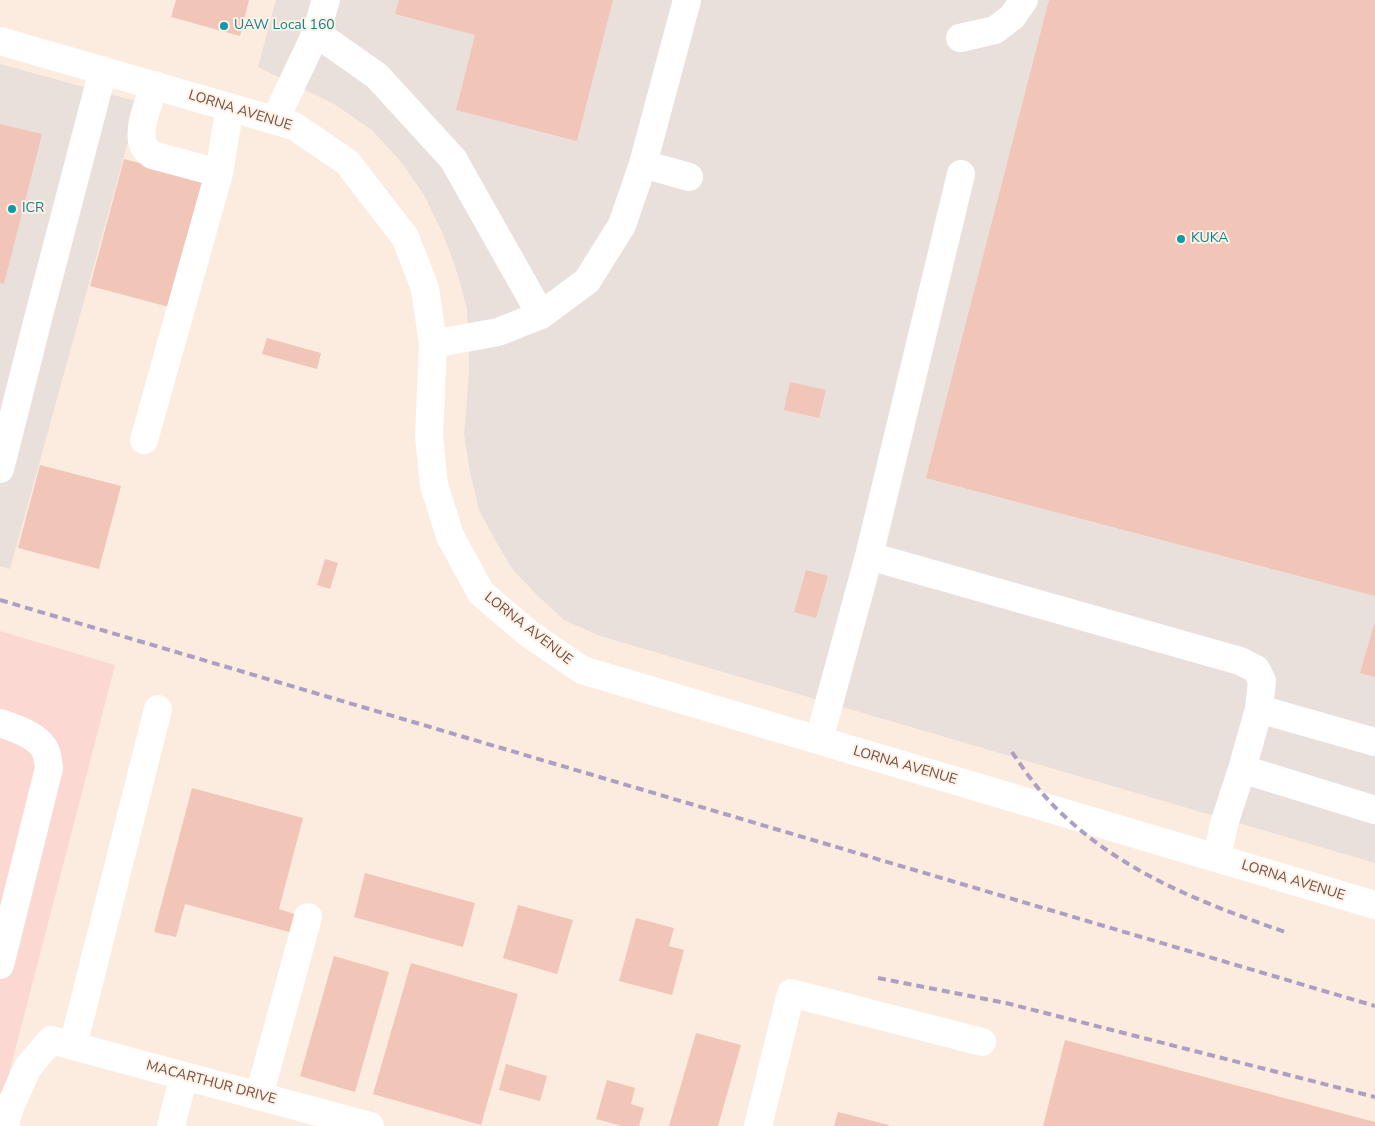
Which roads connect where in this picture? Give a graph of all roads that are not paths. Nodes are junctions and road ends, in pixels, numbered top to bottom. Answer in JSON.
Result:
{"nodes":[{"id":1,"x":326,"y":0,"type":"edge"},
{"id":2,"x":687,"y":0,"type":"edge"},
{"id":3,"x":1024,"y":0,"type":"edge"},
{"id":4,"x":316,"y":33,"type":"junction"},
{"id":5,"x":960,"y":38,"type":"dead end"},
{"id":6,"x":0,"y":41,"type":"edge"},
{"id":7,"x":103,"y":70,"type":"junction"},
{"id":8,"x":155,"y":85,"type":"junction"},
{"id":9,"x":230,"y":107,"type":"junction"},
{"id":10,"x":275,"y":120,"type":"junction"},
{"id":11,"x":643,"y":164,"type":"junction"},
{"id":12,"x":219,"y":173,"type":"junction"},
{"id":13,"x":961,"y":174,"type":"dead end"},
{"id":14,"x":689,"y":177,"type":"dead end"},
{"id":15,"x":541,"y":315,"type":"junction"},
{"id":16,"x":433,"y":344,"type":"junction"},
{"id":17,"x":144,"y":440,"type":"dead end"},
{"id":18,"x":0,"y":469,"type":"edge"},
{"id":19,"x":869,"y":556,"type":"junction"},
{"id":20,"x":158,"y":709,"type":"dead end"},
{"id":21,"x":1259,"y":709,"type":"junction"},
{"id":22,"x":0,"y":723,"type":"edge"},
{"id":23,"x":819,"y":740,"type":"junction"},
{"id":24,"x":1375,"y":742,"type":"edge"},
{"id":25,"x":1242,"y":769,"type":"junction"},
{"id":26,"x":1375,"y":810,"type":"edge"},
{"id":27,"x":1217,"y":858,"type":"junction"},
{"id":28,"x":1375,"y":905,"type":"edge"},
{"id":29,"x":308,"y":917,"type":"dead end"},
{"id":30,"x":0,"y":965,"type":"edge"},
{"id":31,"x":982,"y":1042,"type":"dead end"},
{"id":32,"x":62,"y":1043,"type":"junction"},
{"id":33,"x":184,"y":1076,"type":"junction"},
{"id":34,"x":259,"y":1096,"type":"junction"},
{"id":35,"x":5,"y":1126,"type":"edge"},
{"id":36,"x":171,"y":1126,"type":"edge"},
{"id":37,"x":370,"y":1126,"type":"edge"},
{"id":38,"x":758,"y":1126,"type":"edge"}],
"edges":[{"from":1,"to":4,"type":"street"},
{"from":2,"to":11,"type":"street"},
{"from":3,"to":5,"type":"street"},
{"from":4,"to":10,"type":"street"},
{"from":4,"to":15,"type":"street"},
{"from":6,"to":7,"type":"street","name":"LORNA AVENUE"},
{"from":7,"to":8,"type":"street","name":"LORNA AVENUE"},
{"from":7,"to":18,"type":"street"},
{"from":8,"to":9,"type":"street","name":"LORNA AVENUE"},
{"from":8,"to":12,"type":"street"},
{"from":9,"to":10,"type":"street","name":"LORNA AVENUE"},
{"from":9,"to":12,"type":"street"},
{"from":10,"to":16,"type":"street","name":"LORNA AVENUE"},
{"from":11,"to":14,"type":"street"},
{"from":11,"to":15,"type":"street"},
{"from":12,"to":17,"type":"street"},
{"from":13,"to":19,"type":"street"},
{"from":15,"to":16,"type":"street"},
{"from":16,"to":23,"type":"street","name":"LORNA AVENUE"},
{"from":19,"to":21,"type":"street"},
{"from":19,"to":23,"type":"street"},
{"from":20,"to":32,"type":"street"},
{"from":21,"to":24,"type":"street"},
{"from":21,"to":25,"type":"street"},
{"from":22,"to":30,"type":"street"},
{"from":23,"to":27,"type":"street","name":"LORNA AVENUE"},
{"from":25,"to":26,"type":"street"},
{"from":25,"to":27,"type":"street"},
{"from":27,"to":28,"type":"street","name":"LORNA AVENUE"},
{"from":29,"to":34,"type":"street"},
{"from":31,"to":38,"type":"street"},
{"from":32,"to":33,"type":"street","name":"MACARTHUR DRIVE"},
{"from":32,"to":35,"type":"street"},
{"from":33,"to":34,"type":"street","name":"MACARTHUR DRIVE"},
{"from":33,"to":36,"type":"street"},
{"from":34,"to":37,"type":"street","name":"MACARTHUR DRIVE"}]}
